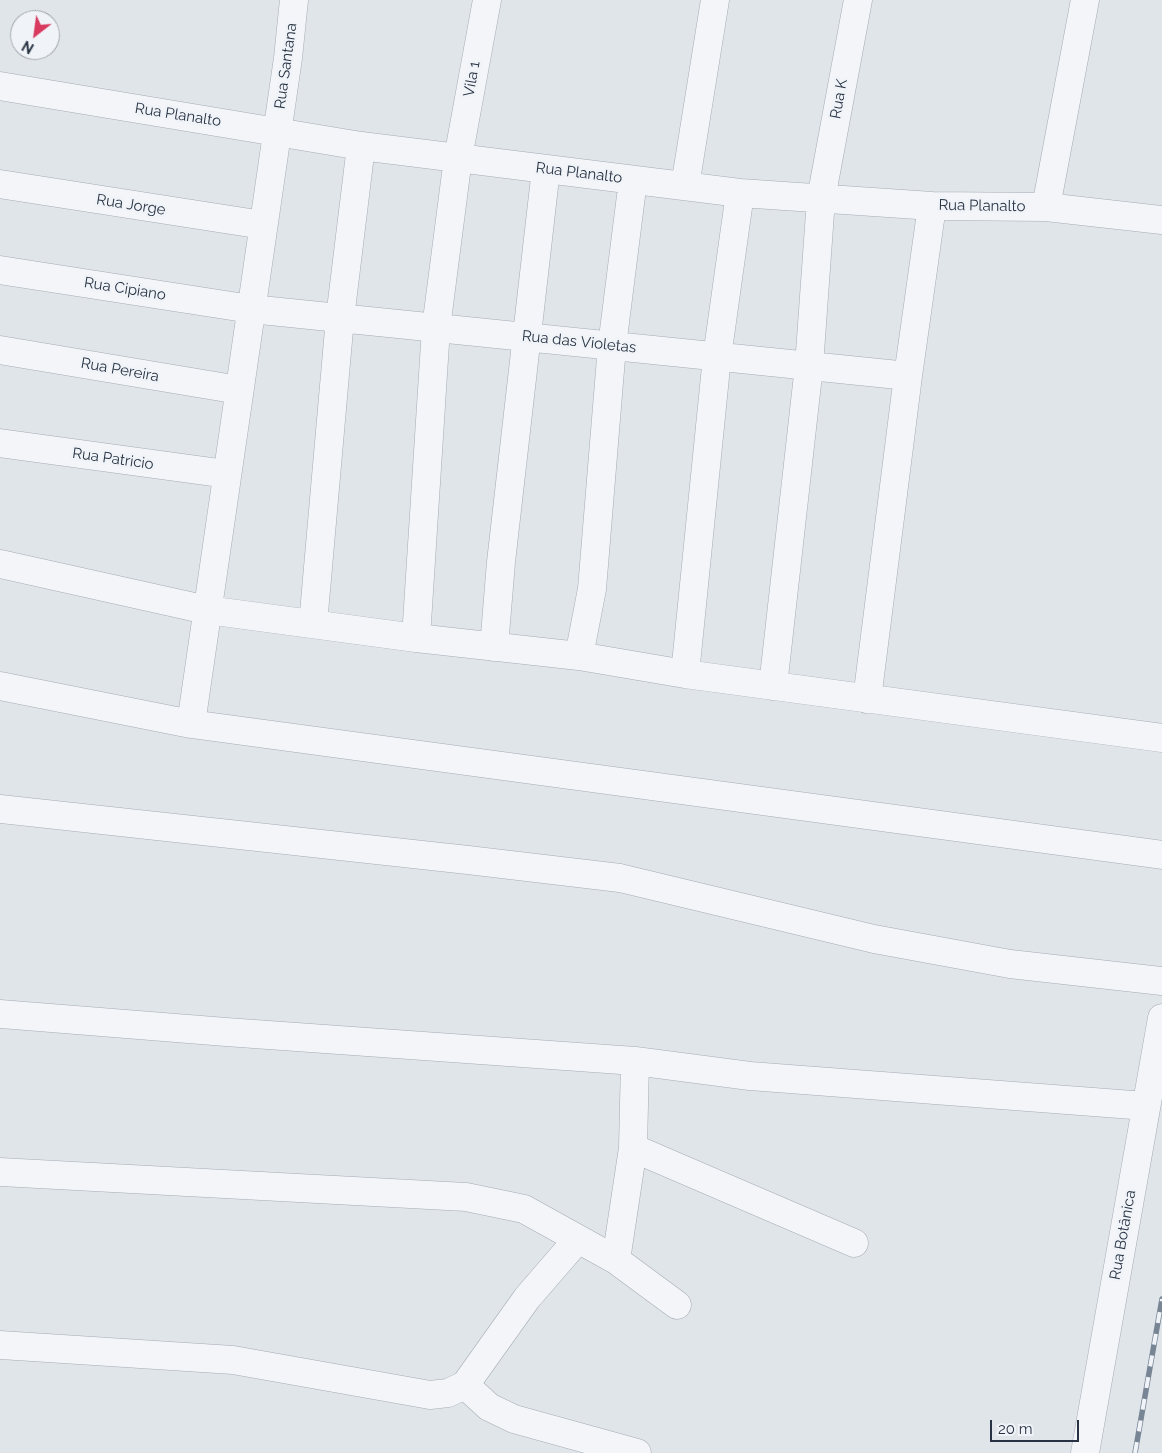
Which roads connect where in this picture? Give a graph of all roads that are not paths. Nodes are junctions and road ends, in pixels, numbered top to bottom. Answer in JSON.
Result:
{"nodes":[{"id":1,"x":294,"y":0,"type":"edge"},
{"id":2,"x":487,"y":0,"type":"edge"},
{"id":3,"x":715,"y":0,"type":"edge"},
{"id":4,"x":858,"y":0,"type":"edge"},
{"id":5,"x":1085,"y":0,"type":"edge"},
{"id":6,"x":0,"y":86,"type":"edge"},
{"id":7,"x":277,"y":132,"type":"junction"},
{"id":8,"x":361,"y":146,"type":"junction"},
{"id":9,"x":458,"y":158,"type":"junction"},
{"id":10,"x":546,"y":169,"type":"junction"},
{"id":11,"x":633,"y":180,"type":"junction"},
{"id":12,"x":0,"y":184,"type":"edge"},
{"id":13,"x":685,"y":186,"type":"junction"},
{"id":14,"x":740,"y":193,"type":"junction"},
{"id":15,"x":821,"y":199,"type":"junction"},
{"id":16,"x":932,"y":206,"type":"junction"},
{"id":17,"x":1046,"y":207,"type":"junction"},
{"id":18,"x":1162,"y":220,"type":"edge"},
{"id":19,"x":263,"y":225,"type":"junction"},
{"id":20,"x":0,"y":270,"type":"edge"},
{"id":21,"x":251,"y":309,"type":"junction"},
{"id":22,"x":340,"y":318,"type":"junction"},
{"id":23,"x":436,"y":328,"type":"junction"},
{"id":24,"x":527,"y":337,"type":"junction"},
{"id":25,"x":612,"y":346,"type":"junction"},
{"id":26,"x":0,"y":350,"type":"edge"},
{"id":27,"x":717,"y":357,"type":"junction"},
{"id":28,"x":809,"y":366,"type":"junction"},
{"id":29,"x":908,"y":376,"type":"junction"},
{"id":30,"x":239,"y":390,"type":"junction"},
{"id":31,"x":0,"y":443,"type":"edge"},
{"id":32,"x":227,"y":474,"type":"junction"},
{"id":33,"x":0,"y":564,"type":"edge"},
{"id":34,"x":207,"y":610,"type":"junction"},
{"id":35,"x":313,"y":624,"type":"junction"},
{"id":36,"x":416,"y":638,"type":"junction"},
{"id":37,"x":494,"y":647,"type":"junction"},
{"id":38,"x":579,"y":656,"type":"junction"},
{"id":39,"x":685,"y":674,"type":"junction"},
{"id":40,"x":0,"y":686,"type":"edge"},
{"id":41,"x":773,"y":686,"type":"junction"},
{"id":42,"x":868,"y":698,"type":"junction"},
{"id":43,"x":190,"y":724,"type":"junction"},
{"id":44,"x":1162,"y":738,"type":"edge"},
{"id":45,"x":0,"y":809,"type":"edge"},
{"id":46,"x":1162,"y":855,"type":"edge"},
{"id":47,"x":1162,"y":981,"type":"edge"},
{"id":48,"x":0,"y":1014,"type":"edge"},
{"id":49,"x":1162,"y":1018,"type":"edge"},
{"id":50,"x":635,"y":1061,"type":"junction"},
{"id":51,"x":1146,"y":1106,"type":"junction"},
{"id":52,"x":633,"y":1148,"type":"junction"},
{"id":53,"x":0,"y":1172,"type":"edge"},
{"id":54,"x":578,"y":1239,"type":"junction"},
{"id":55,"x":854,"y":1243,"type":"dead end"},
{"id":56,"x":616,"y":1260,"type":"junction"},
{"id":57,"x":677,"y":1305,"type":"dead end"},
{"id":58,"x":0,"y":1346,"type":"edge"},
{"id":59,"x":465,"y":1385,"type":"junction"},
{"id":60,"x":637,"y":1453,"type":"edge"},
{"id":61,"x":1085,"y":1453,"type":"edge"}],
"edges":[{"from":1,"to":7,"type":"street","name":"Rua Santana"},
{"from":2,"to":9,"type":"street","name":"Vila 1"},
{"from":3,"to":13,"type":"street"},
{"from":4,"to":15,"type":"street","name":"Rua K"},
{"from":5,"to":17,"type":"street"},
{"from":6,"to":7,"type":"street","name":"Rua Planalto"},
{"from":7,"to":8,"type":"street","name":"Rua Planalto"},
{"from":7,"to":19,"type":"street","name":"Rua Santana"},
{"from":8,"to":9,"type":"street","name":"Rua Planalto"},
{"from":8,"to":22,"type":"street"},
{"from":9,"to":10,"type":"street","name":"Rua Planalto"},
{"from":9,"to":23,"type":"street","name":"Vila 1"},
{"from":10,"to":11,"type":"street","name":"Rua Planalto"},
{"from":10,"to":24,"type":"street"},
{"from":11,"to":13,"type":"street","name":"Rua Planalto"},
{"from":11,"to":25,"type":"street"},
{"from":12,"to":19,"type":"street","name":"Rua Jorge"},
{"from":13,"to":14,"type":"street","name":"Rua Planalto"},
{"from":14,"to":15,"type":"street","name":"Rua Planalto"},
{"from":14,"to":27,"type":"street"},
{"from":15,"to":16,"type":"street","name":"Rua Planalto"},
{"from":15,"to":28,"type":"street","name":"Rua K"},
{"from":16,"to":17,"type":"street","name":"Rua Planalto"},
{"from":16,"to":29,"type":"street"},
{"from":17,"to":18,"type":"street","name":"Rua Planalto"},
{"from":19,"to":21,"type":"street","name":"Rua Santana"},
{"from":20,"to":21,"type":"street","name":"Rua Cipiano"},
{"from":21,"to":22,"type":"street","name":"Rua das Violetas"},
{"from":21,"to":30,"type":"street","name":"Rua Santana"},
{"from":22,"to":23,"type":"street","name":"Rua das Violetas"},
{"from":22,"to":35,"type":"street"},
{"from":23,"to":24,"type":"street","name":"Rua das Violetas"},
{"from":23,"to":36,"type":"street","name":"Vila 1"},
{"from":24,"to":25,"type":"street","name":"Rua das Violetas"},
{"from":24,"to":37,"type":"street"},
{"from":25,"to":27,"type":"street","name":"Rua das Violetas"},
{"from":25,"to":38,"type":"street"},
{"from":26,"to":30,"type":"street","name":"Rua Pereira"},
{"from":27,"to":28,"type":"street","name":"Rua das Violetas"},
{"from":27,"to":39,"type":"street"},
{"from":28,"to":29,"type":"street","name":"Rua das Violetas"},
{"from":28,"to":41,"type":"street","name":"Rua K"},
{"from":29,"to":42,"type":"street"},
{"from":30,"to":32,"type":"street","name":"Rua Santana"},
{"from":31,"to":32,"type":"street","name":"Rua Patricio"},
{"from":32,"to":34,"type":"street","name":"Rua Santana"},
{"from":33,"to":34,"type":"street"},
{"from":34,"to":35,"type":"street"},
{"from":34,"to":43,"type":"street","name":"Rua Santana"},
{"from":35,"to":36,"type":"street"},
{"from":36,"to":37,"type":"street"},
{"from":37,"to":38,"type":"street"},
{"from":38,"to":39,"type":"street"},
{"from":39,"to":41,"type":"street"},
{"from":40,"to":43,"type":"street"},
{"from":41,"to":42,"type":"street"},
{"from":42,"to":44,"type":"street"},
{"from":43,"to":46,"type":"street"},
{"from":45,"to":47,"type":"street"},
{"from":48,"to":50,"type":"street"},
{"from":49,"to":51,"type":"street","name":"Rua Botânica"},
{"from":50,"to":51,"type":"street"},
{"from":50,"to":52,"type":"street"},
{"from":51,"to":61,"type":"street","name":"Rua Botânica"},
{"from":52,"to":55,"type":"street"},
{"from":52,"to":56,"type":"street"},
{"from":53,"to":54,"type":"street"},
{"from":54,"to":56,"type":"street"},
{"from":54,"to":59,"type":"street"},
{"from":56,"to":57,"type":"street"},
{"from":58,"to":59,"type":"street"},
{"from":59,"to":60,"type":"street"}]}
